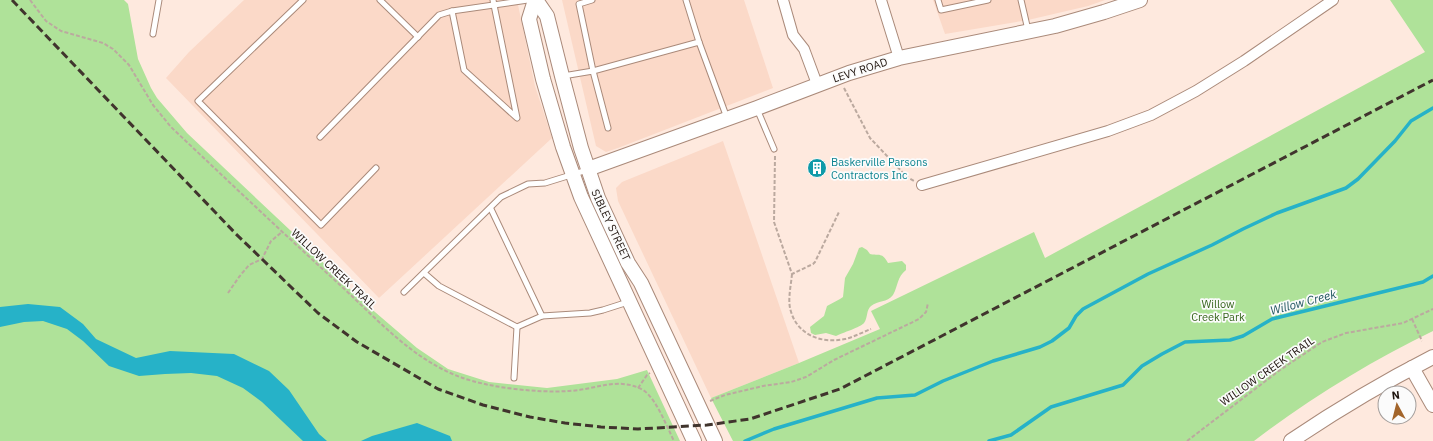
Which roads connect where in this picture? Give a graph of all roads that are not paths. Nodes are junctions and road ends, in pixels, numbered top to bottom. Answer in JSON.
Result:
{"nodes":[{"id":1,"x":159,"y":0,"type":"edge"},
{"id":2,"x":303,"y":0,"type":"edge"},
{"id":3,"x":380,"y":0,"type":"edge"},
{"id":4,"x":528,"y":0,"type":"edge"},
{"id":5,"x":535,"y":0,"type":"edge"},
{"id":6,"x":592,"y":0,"type":"edge"},
{"id":7,"x":686,"y":0,"type":"edge"},
{"id":8,"x":783,"y":0,"type":"edge"},
{"id":9,"x":881,"y":0,"type":"edge"},
{"id":10,"x":938,"y":0,"type":"edge"},
{"id":11,"x":988,"y":0,"type":"edge"},
{"id":12,"x":1022,"y":0,"type":"edge"},
{"id":13,"x":1333,"y":0,"type":"edge"},
{"id":14,"x":1136,"y":1,"type":"edge"},
{"id":15,"x":493,"y":2,"type":"edge"},
{"id":16,"x":452,"y":11,"type":"junction"},
{"id":17,"x":1028,"y":31,"type":"junction"},
{"id":18,"x":153,"y":34,"type":"dead end"},
{"id":19,"x":418,"y":37,"type":"junction"},
{"id":20,"x":699,"y":42,"type":"junction"},
{"id":21,"x":899,"y":58,"type":"junction"},
{"id":22,"x":593,"y":71,"type":"junction"},
{"id":23,"x":562,"y":76,"type":"junction"},
{"id":24,"x":818,"y":84,"type":"junction"},
{"id":25,"x":757,"y":108,"type":"junction"},
{"id":26,"x":728,"y":118,"type":"junction"},
{"id":27,"x":608,"y":128,"type":"dead end"},
{"id":28,"x":320,"y":137,"type":"dead end"},
{"id":29,"x":774,"y":149,"type":"road end"},
{"id":30,"x":376,"y":168,"type":"dead end"},
{"id":31,"x":588,"y":169,"type":"junction"},
{"id":32,"x":572,"y":175,"type":"junction"},
{"id":33,"x":922,"y":185,"type":"road end"},
{"id":34,"x":491,"y":209,"type":"junction"},
{"id":35,"x":424,"y":273,"type":"junction"},
{"id":36,"x":404,"y":292,"type":"dead end"},
{"id":37,"x":630,"y":302,"type":"junction"},
{"id":38,"x":542,"y":316,"type":"junction"},
{"id":39,"x":517,"y":327,"type":"junction"},
{"id":40,"x":1433,"y":357,"type":"edge"},
{"id":41,"x":1412,"y":368,"type":"junction"},
{"id":42,"x":514,"y":378,"type":"dead end"},
{"id":43,"x":1433,"y":405,"type":"edge"},
{"id":44,"x":694,"y":441,"type":"edge"},
{"id":45,"x":715,"y":441,"type":"edge"},
{"id":46,"x":1291,"y":441,"type":"edge"}],
"edges":[{"from":1,"to":18,"type":"lane"},
{"from":2,"to":30,"type":"lane"},
{"from":3,"to":19,"type":"lane"},
{"from":4,"to":15,"type":"lane"},
{"from":5,"to":23,"type":"street","name":"SIBLEY STREET"},
{"from":5,"to":32,"type":"street","name":"SIBLEY STREET"},
{"from":6,"to":22,"type":"lane"},
{"from":7,"to":20,"type":"lane"},
{"from":8,"to":24,"type":"street"},
{"from":9,"to":21,"type":"street"},
{"from":10,"to":11,"type":"lane"},
{"from":12,"to":17,"type":"lane"},
{"from":13,"to":33,"type":"street"},
{"from":14,"to":17,"type":"street","name":"LEVY ROAD"},
{"from":15,"to":16,"type":"lane"},
{"from":15,"to":16,"type":"lane"},
{"from":16,"to":19,"type":"lane"},
{"from":17,"to":21,"type":"street","name":"LEVY ROAD"},
{"from":19,"to":28,"type":"lane"},
{"from":20,"to":22,"type":"lane"},
{"from":20,"to":26,"type":"lane"},
{"from":21,"to":24,"type":"street","name":"LEVY ROAD"},
{"from":22,"to":23,"type":"lane"},
{"from":22,"to":27,"type":"lane"},
{"from":23,"to":31,"type":"street","name":"SIBLEY STREET"},
{"from":24,"to":25,"type":"street","name":"LEVY ROAD"},
{"from":25,"to":26,"type":"street","name":"LEVY ROAD"},
{"from":25,"to":29,"type":"lane"},
{"from":26,"to":31,"type":"street","name":"LEVY ROAD"},
{"from":31,"to":32,"type":"lane"},
{"from":31,"to":45,"type":"street","name":"SIBLEY STREET"},
{"from":32,"to":34,"type":"lane"},
{"from":32,"to":37,"type":"street","name":"SIBLEY STREET"},
{"from":34,"to":35,"type":"lane"},
{"from":34,"to":38,"type":"lane"},
{"from":35,"to":36,"type":"lane"},
{"from":35,"to":39,"type":"lane"},
{"from":37,"to":38,"type":"lane"},
{"from":37,"to":44,"type":"street","name":"SIBLEY STREET"},
{"from":38,"to":39,"type":"lane"},
{"from":39,"to":42,"type":"lane"},
{"from":40,"to":41,"type":"street"},
{"from":41,"to":43,"type":"street"},
{"from":41,"to":46,"type":"street"}]}
